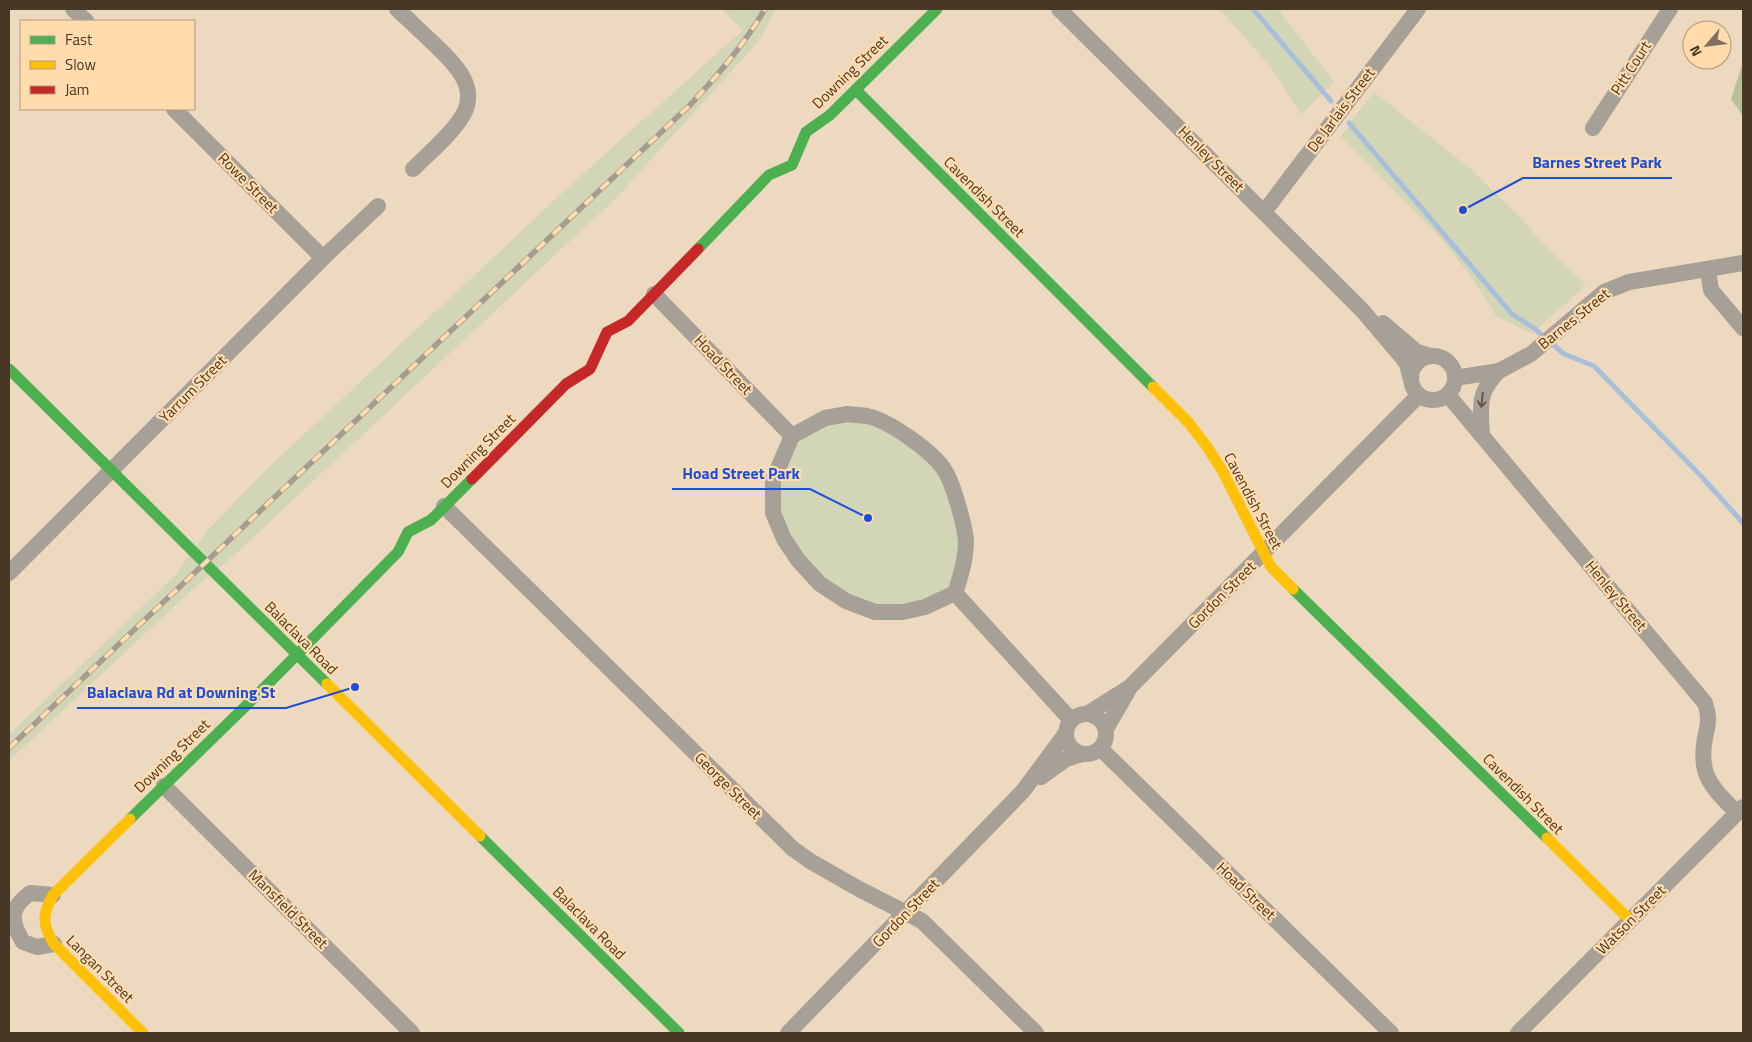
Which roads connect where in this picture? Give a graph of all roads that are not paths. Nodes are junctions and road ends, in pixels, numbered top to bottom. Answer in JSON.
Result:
{"nodes":[{"id":1,"x":73,"y":9,"type":"edge"},
{"id":2,"x":397,"y":9,"type":"edge"},
{"id":3,"x":937,"y":9,"type":"edge"},
{"id":4,"x":1059,"y":9,"type":"edge"},
{"id":5,"x":1418,"y":9,"type":"edge"},
{"id":6,"x":1670,"y":9,"type":"edge"},
{"id":7,"x":85,"y":20,"type":"edge"},
{"id":8,"x":856,"y":90,"type":"junction"},
{"id":9,"x":175,"y":110,"type":"edge"},
{"id":10,"x":1593,"y":128,"type":"dead end"},
{"id":11,"x":413,"y":170,"type":"dead end"},
{"id":12,"x":378,"y":206,"type":"dead end"},
{"id":13,"x":1264,"y":212,"type":"junction"},
{"id":14,"x":323,"y":258,"type":"junction"},
{"id":15,"x":1743,"y":263,"type":"edge"},
{"id":16,"x":1708,"y":270,"type":"junction"},
{"id":17,"x":654,"y":294,"type":"junction"},
{"id":18,"x":1362,"y":310,"type":"junction"},
{"id":19,"x":1743,"y":328,"type":"edge"},
{"id":20,"x":1432,"y":356,"type":"junction"},
{"id":21,"x":9,"y":369,"type":"edge"},
{"id":22,"x":1498,"y":371,"type":"junction"},
{"id":23,"x":1410,"y":376,"type":"junction"},
{"id":24,"x":1455,"y":378,"type":"junction"},
{"id":25,"x":1419,"y":395,"type":"junction"},
{"id":26,"x":1448,"y":395,"type":"junction"},
{"id":27,"x":1482,"y":434,"type":"junction"},
{"id":28,"x":792,"y":436,"type":"junction"},
{"id":29,"x":112,"y":471,"type":"junction"},
{"id":30,"x":444,"y":506,"type":"junction"},
{"id":31,"x":1264,"y":552,"type":"junction"},
{"id":32,"x":9,"y":574,"type":"edge"},
{"id":33,"x":955,"y":593,"type":"junction"},
{"id":34,"x":297,"y":655,"type":"junction"},
{"id":35,"x":1130,"y":687,"type":"junction"},
{"id":36,"x":1087,"y":714,"type":"junction"},
{"id":37,"x":1069,"y":727,"type":"junction"},
{"id":38,"x":1106,"y":729,"type":"junction"},
{"id":39,"x":1101,"y":749,"type":"junction"},
{"id":40,"x":1082,"y":754,"type":"junction"},
{"id":41,"x":164,"y":786,"type":"junction"},
{"id":42,"x":1023,"y":791,"type":"junction"},
{"id":43,"x":1740,"y":810,"type":"edge"},
{"id":44,"x":53,"y":895,"type":"junction"},
{"id":45,"x":906,"y":913,"type":"junction"},
{"id":46,"x":1631,"y":921,"type":"junction"},
{"id":47,"x":43,"y":922,"type":"joint"},
{"id":48,"x":54,"y":944,"type":"junction"},
{"id":49,"x":143,"y":1033,"type":"edge"},
{"id":50,"x":412,"y":1033,"type":"edge"},
{"id":51,"x":679,"y":1033,"type":"edge"},
{"id":52,"x":788,"y":1033,"type":"edge"},
{"id":53,"x":1036,"y":1033,"type":"edge"},
{"id":54,"x":1391,"y":1033,"type":"edge"},
{"id":55,"x":1518,"y":1033,"type":"edge"}],
"edges":[{"from":1,"to":7,"type":"street"},
{"from":2,"to":11,"type":"street"},
{"from":3,"to":8,"type":"street","name":"Downing Street"},
{"from":4,"to":13,"type":"street","name":"Henley Street"},
{"from":5,"to":13,"type":"street","name":"De Jarlais Street"},
{"from":6,"to":10,"type":"street","name":"Pitt Court"},
{"from":8,"to":17,"type":"street","name":"Downing Street"},
{"from":8,"to":31,"type":"street","name":"Cavendish Street"},
{"from":9,"to":14,"type":"street","name":"Rowe Street"},
{"from":12,"to":14,"type":"street","name":"Yarrum Street"},
{"from":13,"to":18,"type":"street","name":"Henley Street"},
{"from":14,"to":29,"type":"street","name":"Yarrum Street"},
{"from":15,"to":16,"type":"street","name":"Barnes Street"},
{"from":16,"to":19,"type":"street"},
{"from":16,"to":22,"type":"street","name":"Barnes Street"},
{"from":17,"to":28,"type":"street","name":"Hoad Street"},
{"from":17,"to":30,"type":"street","name":"Downing Street"},
{"from":18,"to":20,"type":"street","name":"Henley Street"},
{"from":18,"to":23,"type":"street","name":"Henley Street"},
{"from":20,"to":23,"type":"street"},
{"from":20,"to":24,"type":"street"},
{"from":21,"to":29,"type":"street","name":"Balaclava Road"},
{"from":22,"to":24,"type":"street","name":"Barnes Street"},
{"from":22,"to":27,"type":"street","name":"Barnes Street","one_way":true},
{"from":23,"to":25,"type":"street"},
{"from":24,"to":26,"type":"street"},
{"from":25,"to":26,"type":"street"},
{"from":25,"to":31,"type":"street","name":"Gordon Street"},
{"from":26,"to":27,"type":"street","name":"Henley Street"},
{"from":27,"to":43,"type":"street","name":"Henley Street"},
{"from":28,"to":33,"type":"street"},
{"from":28,"to":33,"type":"street"},
{"from":29,"to":32,"type":"street","name":"Yarrum Street"},
{"from":29,"to":34,"type":"street","name":"Balaclava Road"},
{"from":30,"to":34,"type":"street","name":"Downing Street"},
{"from":30,"to":45,"type":"street","name":"George Street"},
{"from":31,"to":35,"type":"street","name":"Gordon Street"},
{"from":31,"to":46,"type":"street","name":"Cavendish Street"},
{"from":33,"to":37,"type":"street"},
{"from":34,"to":41,"type":"street","name":"Downing Street"},
{"from":34,"to":51,"type":"street","name":"Balaclava Road"},
{"from":35,"to":36,"type":"street","name":"Gordon Street"},
{"from":35,"to":38,"type":"street","name":"Gordon Street"},
{"from":36,"to":37,"type":"street"},
{"from":36,"to":38,"type":"street"},
{"from":37,"to":40,"type":"street"},
{"from":37,"to":42,"type":"street","name":"Gordon Street"},
{"from":38,"to":39,"type":"street"},
{"from":39,"to":40,"type":"street"},
{"from":39,"to":54,"type":"street","name":"Hoad Street"},
{"from":40,"to":42,"type":"street","name":"Gordon Street"},
{"from":41,"to":44,"type":"street","name":"Downing Street"},
{"from":41,"to":50,"type":"street","name":"Mansfield Street"},
{"from":42,"to":45,"type":"street","name":"Gordon Street"},
{"from":43,"to":46,"type":"street","name":"Watson Street"},
{"from":44,"to":47,"type":"street","name":"Downing Street"},
{"from":44,"to":48,"type":"street"},
{"from":45,"to":52,"type":"street","name":"Gordon Street"},
{"from":45,"to":53,"type":"street","name":"George Street"},
{"from":46,"to":55,"type":"street","name":"Watson Street"},
{"from":47,"to":48,"type":"street","name":"Langan Street"},
{"from":48,"to":49,"type":"street","name":"Langan Street"}]}
